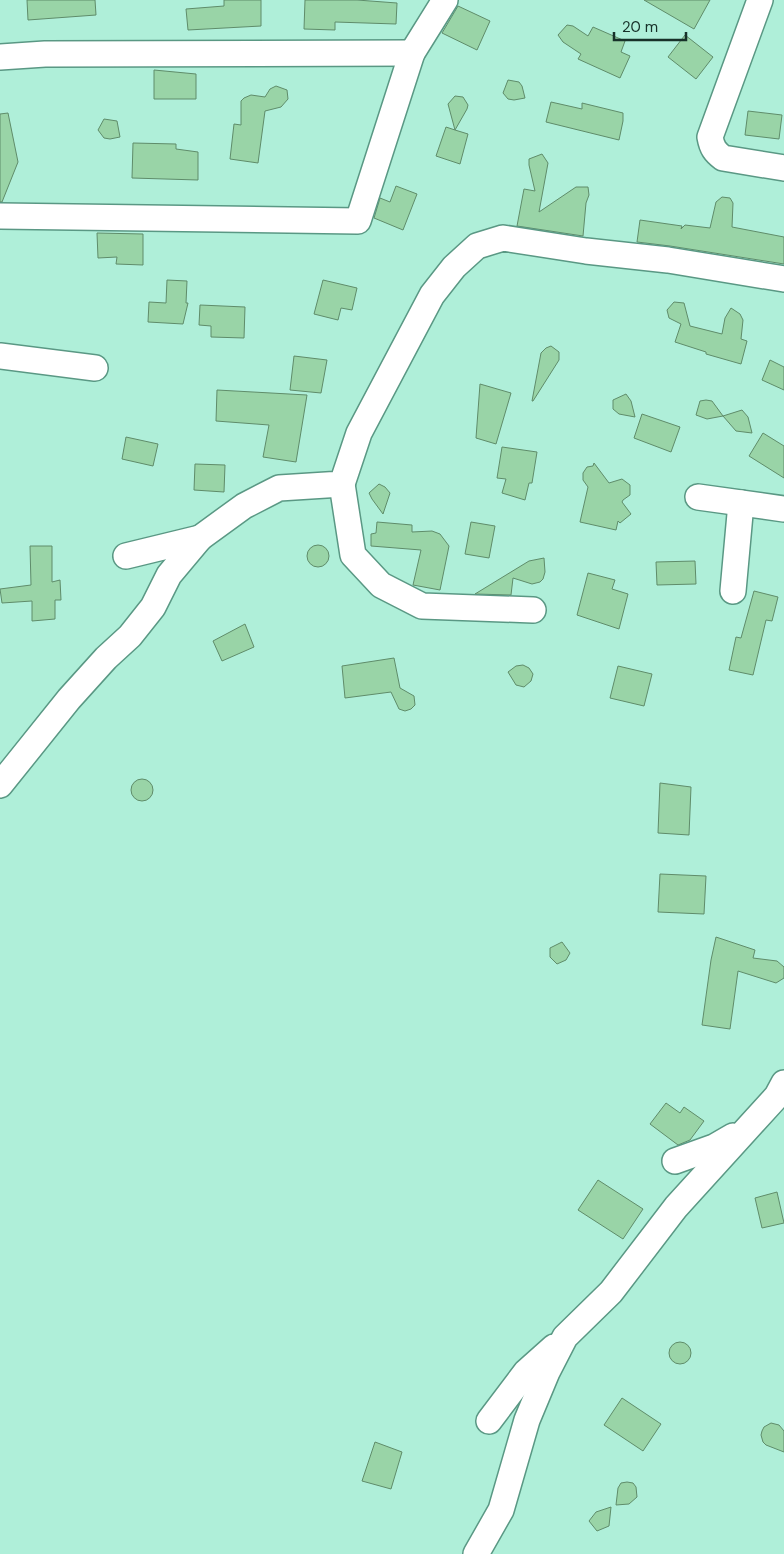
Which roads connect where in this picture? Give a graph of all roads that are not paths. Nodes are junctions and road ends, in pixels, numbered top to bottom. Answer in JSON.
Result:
{"nodes":[{"id":1,"x":445,"y":0,"type":"edge"},
{"id":2,"x":760,"y":0,"type":"edge"},
{"id":3,"x":412,"y":53,"type":"junction"},
{"id":4,"x":0,"y":57,"type":"edge"},
{"id":5,"x":784,"y":168,"type":"edge"},
{"id":6,"x":0,"y":216,"type":"edge"},
{"id":7,"x":784,"y":279,"type":"edge"},
{"id":8,"x":0,"y":356,"type":"edge"},
{"id":9,"x":95,"y":368,"type":"dead end"},
{"id":10,"x":342,"y":484,"type":"junction"},
{"id":11,"x":698,"y":498,"type":"dead end"},
{"id":12,"x":741,"y":503,"type":"junction"},
{"id":13,"x":784,"y":510,"type":"edge"},
{"id":14,"x":200,"y":538,"type":"junction"},
{"id":15,"x":126,"y":556,"type":"dead end"},
{"id":16,"x":733,"y":591,"type":"dead end"},
{"id":17,"x":533,"y":610,"type":"dead end"},
{"id":18,"x":0,"y":785,"type":"edge"},
{"id":19,"x":784,"y":1084,"type":"edge"},
{"id":20,"x":750,"y":1126,"type":"junction"},
{"id":21,"x":675,"y":1161,"type":"dead end"},
{"id":22,"x":565,"y":1337,"type":"junction"},
{"id":23,"x":489,"y":1421,"type":"dead end"},
{"id":24,"x":476,"y":1554,"type":"edge"}],
"edges":[{"from":1,"to":3,"type":"street"},
{"from":2,"to":5,"type":"street"},
{"from":3,"to":4,"type":"street"},
{"from":3,"to":6,"type":"street"},
{"from":7,"to":10,"type":"street"},
{"from":8,"to":9,"type":"street"},
{"from":10,"to":14,"type":"street"},
{"from":10,"to":17,"type":"street"},
{"from":11,"to":12,"type":"street"},
{"from":12,"to":13,"type":"street"},
{"from":12,"to":16,"type":"street"},
{"from":14,"to":15,"type":"street"},
{"from":14,"to":18,"type":"street"},
{"from":19,"to":20,"type":"street"},
{"from":20,"to":21,"type":"street"},
{"from":20,"to":22,"type":"street"},
{"from":22,"to":23,"type":"street"},
{"from":22,"to":24,"type":"street"}]}
